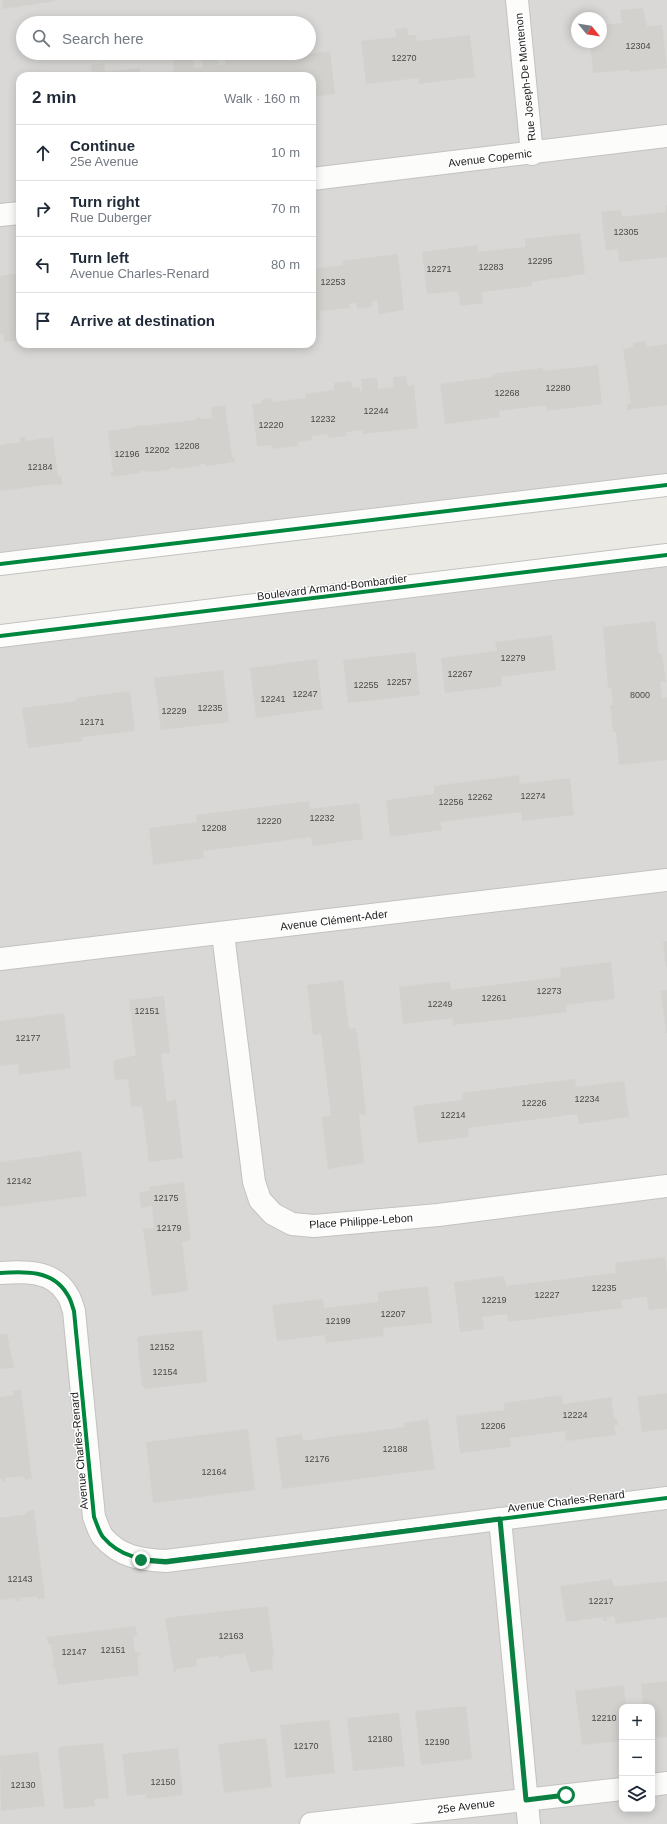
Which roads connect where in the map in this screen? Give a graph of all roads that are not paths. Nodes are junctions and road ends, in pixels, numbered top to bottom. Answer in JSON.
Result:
{"nodes":[{"id":1,"x":517,"y":0,"type":"edge"},
{"id":2,"x":667,"y":136,"type":"edge"},
{"id":3,"x":532,"y":154,"type":"junction"},
{"id":4,"x":316,"y":179,"type":"edge"},
{"id":5,"x":16,"y":213,"type":"edge"},
{"id":6,"x":0,"y":215,"type":"edge"},
{"id":7,"x":667,"y":484,"type":"edge"},
{"id":8,"x":667,"y":555,"type":"edge"},
{"id":9,"x":0,"y":564,"type":"edge"},
{"id":10,"x":0,"y":636,"type":"edge"},
{"id":11,"x":667,"y":880,"type":"edge"},
{"id":12,"x":223,"y":934,"type":"junction"},
{"id":13,"x":0,"y":959,"type":"edge"},
{"id":14,"x":667,"y":1186,"type":"edge"},
{"id":15,"x":0,"y":1273,"type":"edge"},
{"id":16,"x":667,"y":1498,"type":"edge"},
{"id":17,"x":500,"y":1519,"type":"junction"},
{"id":18,"x":667,"y":1783,"type":"edge"},
{"id":19,"x":655,"y":1785,"type":"edge"},
{"id":20,"x":619,"y":1789,"type":"edge"},
{"id":21,"x":526,"y":1800,"type":"junction"},
{"id":22,"x":311,"y":1824,"type":"edge"},
{"id":23,"x":529,"y":1824,"type":"edge"}],
"edges":[{"from":1,"to":3,"type":"street","name":"Rue Joseph-De Montenon"},
{"from":2,"to":3,"type":"street","name":"Avenue Copernic"},
{"from":3,"to":4,"type":"street","name":"Avenue Copernic"},
{"from":5,"to":6,"type":"street"},
{"from":7,"to":9,"type":"street"},
{"from":8,"to":10,"type":"street","name":"Boulevard Armand-Bombardier"},
{"from":11,"to":12,"type":"street","name":"Avenue Clément-Ader"},
{"from":12,"to":13,"type":"street","name":"Avenue Clément-Ader"},
{"from":12,"to":14,"type":"street","name":"Place Philippe-Lebon"},
{"from":15,"to":17,"type":"street","name":"Avenue Charles-Renard"},
{"from":16,"to":17,"type":"street","name":"Avenue Charles-Renard"},
{"from":17,"to":21,"type":"street"},
{"from":18,"to":19,"type":"street"},
{"from":20,"to":21,"type":"street","name":"25e Avenue"},
{"from":21,"to":22,"type":"street","name":"25e Avenue"},
{"from":21,"to":23,"type":"street"}]}
